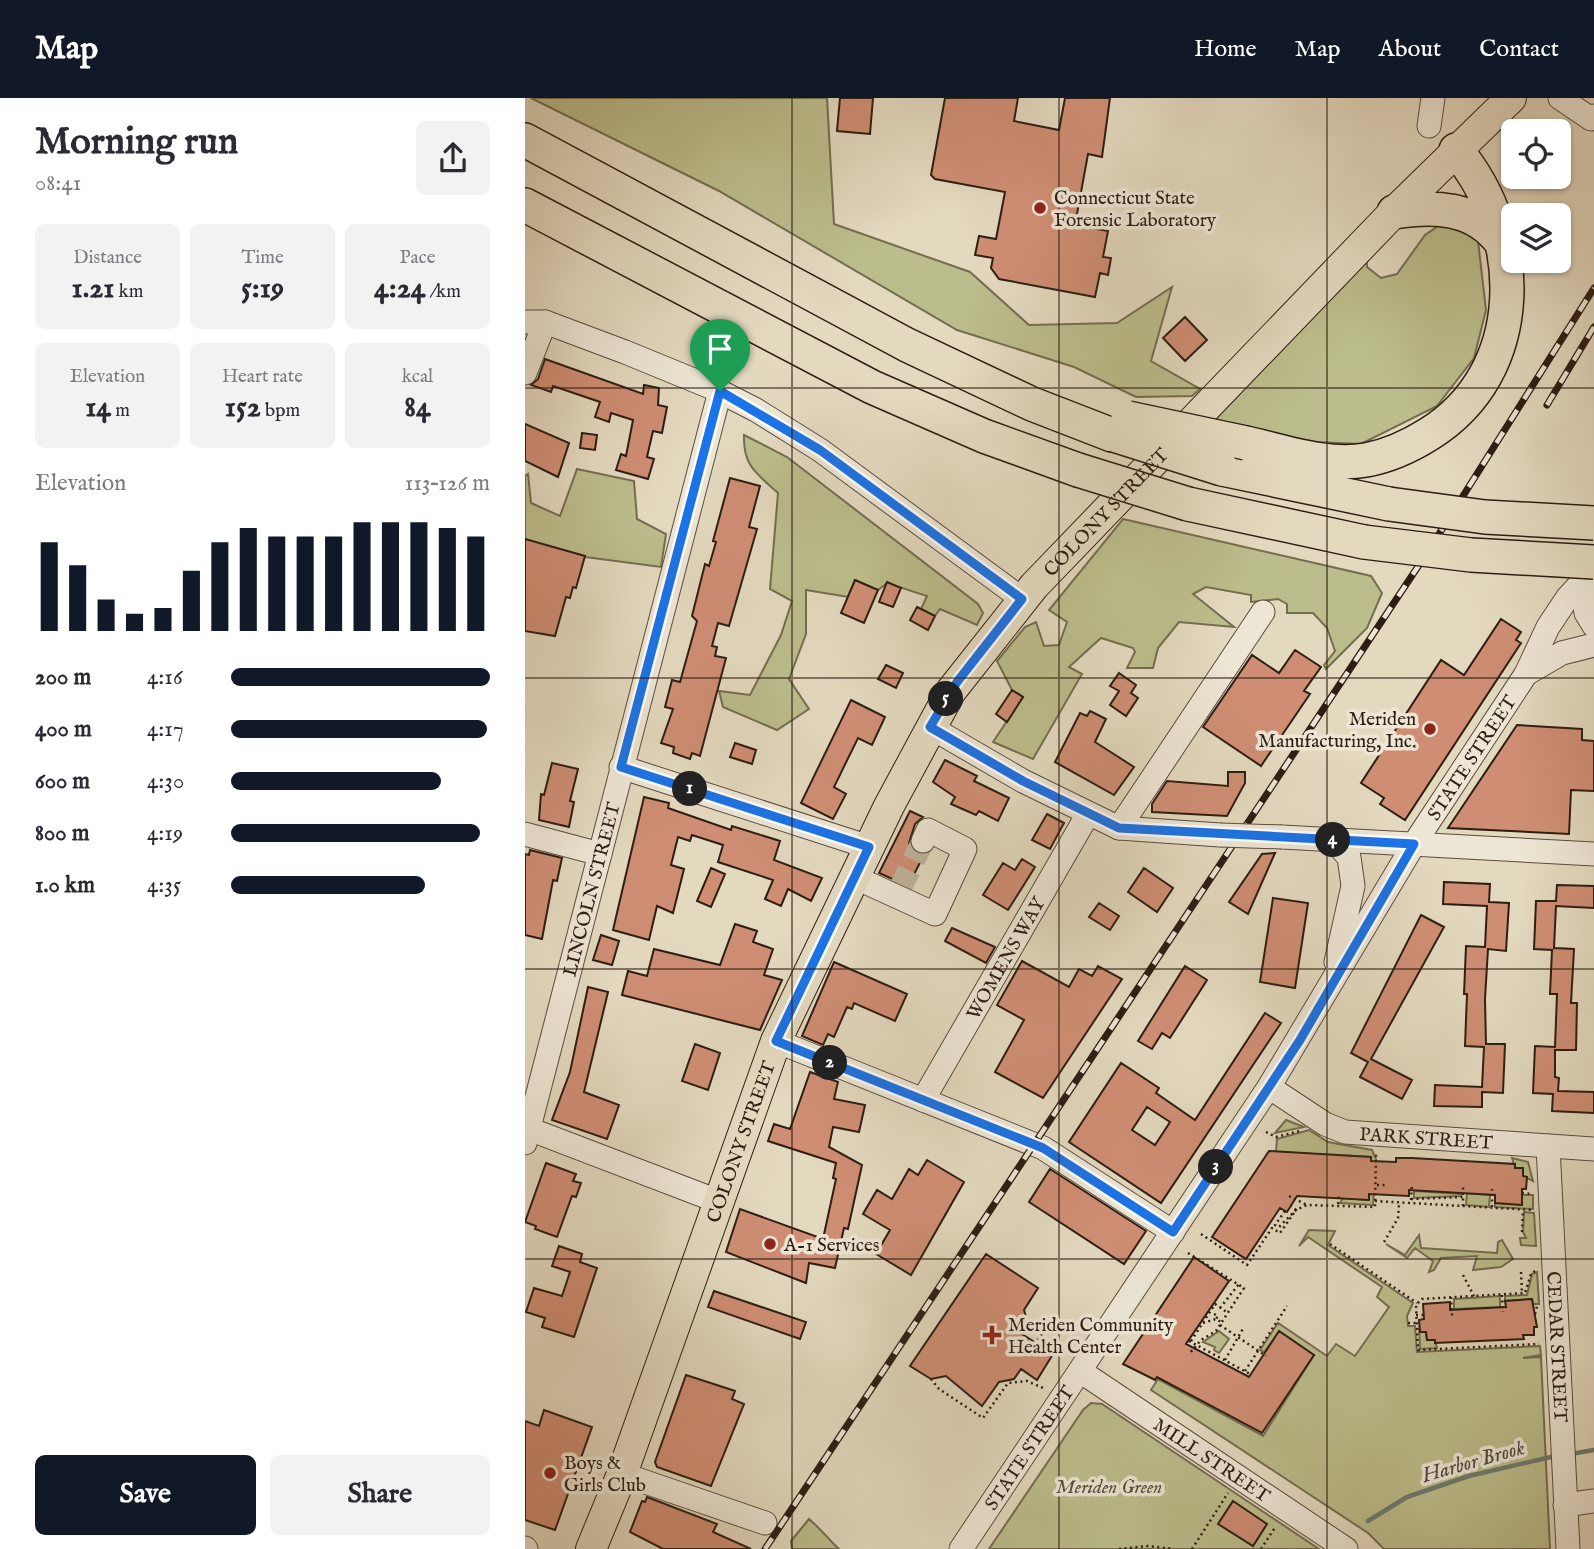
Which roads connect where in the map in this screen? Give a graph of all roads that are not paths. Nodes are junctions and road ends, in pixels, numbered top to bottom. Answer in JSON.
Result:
{"nodes":[{"id":1,"x":1433,"y":98,"type":"edge"},
{"id":2,"x":1511,"y":98,"type":"edge"},
{"id":3,"x":1560,"y":98,"type":"edge"},
{"id":4,"x":1594,"y":116,"type":"edge"},
{"id":5,"x":1429,"y":126,"type":"dead end"},
{"id":6,"x":525,"y":141,"type":"edge"},
{"id":7,"x":1456,"y":150,"type":"junction"},
{"id":8,"x":525,"y":205,"type":"edge"},
{"id":9,"x":1394,"y":212,"type":"junction"},
{"id":10,"x":525,"y":230,"type":"edge"},
{"id":11,"x":1500,"y":242,"type":"junction"},
{"id":12,"x":706,"y":301,"type":"junction"},
{"id":13,"x":525,"y":306,"type":"edge"},
{"id":14,"x":535,"y":322,"type":"edge"},
{"id":15,"x":525,"y":373,"type":"edge"},
{"id":16,"x":720,"y":391,"type":"junction"},
{"id":17,"x":1120,"y":426,"type":"junction"},
{"id":18,"x":1594,"y":523,"type":"edge"},
{"id":19,"x":1590,"y":570,"type":"edge"},
{"id":20,"x":1022,"y":599,"type":"junction"},
{"id":21,"x":1263,"y":612,"type":"dead end"},
{"id":22,"x":1594,"y":626,"type":"edge"},
{"id":23,"x":1594,"y":645,"type":"edge"},
{"id":24,"x":1526,"y":674,"type":"junction"},
{"id":25,"x":930,"y":727,"type":"junction"},
{"id":26,"x":621,"y":767,"type":"junction"},
{"id":27,"x":1088,"y":814,"type":"junction"},
{"id":28,"x":1119,"y":828,"type":"junction"},
{"id":29,"x":525,"y":834,"type":"edge"},
{"id":30,"x":1333,"y":840,"type":"junction"},
{"id":31,"x":923,"y":841,"type":"dead end"},
{"id":32,"x":1414,"y":844,"type":"junction"},
{"id":33,"x":869,"y":847,"type":"junction"},
{"id":34,"x":1594,"y":854,"type":"edge"},
{"id":35,"x":600,"y":855,"type":"junction"},
{"id":36,"x":854,"y":877,"type":"junction"},
{"id":37,"x":1330,"y":989,"type":"junction"},
{"id":38,"x":776,"y":1041,"type":"junction"},
{"id":39,"x":1269,"y":1087,"type":"junction"},
{"id":40,"x":923,"y":1100,"type":"junction"},
{"id":41,"x":527,"y":1136,"type":"edge"},
{"id":42,"x":1548,"y":1146,"type":"junction"},
{"id":43,"x":1594,"y":1149,"type":"edge"},
{"id":44,"x":720,"y":1202,"type":"junction"},
{"id":45,"x":1173,"y":1232,"type":"junction"},
{"id":46,"x":1080,"y":1371,"type":"junction"},
{"id":47,"x":622,"y":1474,"type":"junction"},
{"id":48,"x":1594,"y":1501,"type":"edge"},
{"id":49,"x":1565,"y":1505,"type":"junction"},
{"id":50,"x":765,"y":1523,"type":"dead end"},
{"id":51,"x":591,"y":1549,"type":"edge"},
{"id":52,"x":961,"y":1549,"type":"edge"},
{"id":53,"x":1346,"y":1549,"type":"edge"},
{"id":54,"x":1567,"y":1549,"type":"edge"}],
"edges":[{"from":1,"to":5,"type":"street"},
{"from":2,"to":7,"type":"main road","name":"COLONY STREET"},
{"from":3,"to":4,"type":"street"},
{"from":6,"to":17,"type":"highway"},
{"from":7,"to":9,"type":"main road","name":"COLONY STREET"},
{"from":7,"to":11,"type":"highway"},
{"from":8,"to":12,"type":"highway"},
{"from":9,"to":11,"type":"highway"},
{"from":9,"to":20,"type":"main road","name":"COLONY STREET"},
{"from":10,"to":12,"type":"highway"},
{"from":11,"to":17,"type":"highway","bridge":true},
{"from":12,"to":19,"type":"highway","bridge":true},
{"from":13,"to":14,"type":"street"},
{"from":14,"to":15,"type":"street"},
{"from":14,"to":16,"type":"street"},
{"from":16,"to":20,"type":"street"},
{"from":16,"to":26,"type":"street","name":"LINCOLN STREET"},
{"from":17,"to":18,"type":"highway","bridge":true},
{"from":19,"to":22,"type":"street"},
{"from":19,"to":24,"type":"street","name":"STATE STREET"},
{"from":20,"to":25,"type":"main road","name":"COLONY STREET"},
{"from":21,"to":28,"type":"street"},
{"from":23,"to":24,"type":"street"},
{"from":24,"to":32,"type":"street","name":"STATE STREET"},
{"from":25,"to":27,"type":"street"},
{"from":25,"to":33,"type":"main road","name":"COLONY STREET"},
{"from":26,"to":33,"type":"street"},
{"from":26,"to":35,"type":"street","name":"LINCOLN STREET"},
{"from":27,"to":28,"type":"street"},
{"from":27,"to":40,"type":"street","name":"WOMENS WAY"},
{"from":28,"to":30,"type":"street","bridge":true},
{"from":29,"to":35,"type":"street"},
{"from":30,"to":32,"type":"street"},
{"from":30,"to":37,"type":"street"},
{"from":31,"to":36,"type":"street"},
{"from":32,"to":34,"type":"street"},
{"from":32,"to":37,"type":"street","name":"STATE STREET"},
{"from":33,"to":36,"type":"main road","name":"COLONY STREET"},
{"from":35,"to":41,"type":"street","name":"LINCOLN STREET"},
{"from":36,"to":38,"type":"main road","name":"COLONY STREET"},
{"from":37,"to":39,"type":"street","name":"STATE STREET"},
{"from":38,"to":40,"type":"street"},
{"from":38,"to":44,"type":"main road","name":"COLONY STREET"},
{"from":39,"to":42,"type":"street","name":"PARK STREET"},
{"from":39,"to":45,"type":"street","name":"STATE STREET"},
{"from":40,"to":45,"type":"street"},
{"from":41,"to":44,"type":"street"},
{"from":42,"to":43,"type":"street","name":"PARK STREET"},
{"from":42,"to":49,"type":"street","name":"CEDAR STREET"},
{"from":44,"to":47,"type":"main road","name":"COLONY STREET"},
{"from":45,"to":46,"type":"street","name":"STATE STREET"},
{"from":46,"to":52,"type":"street","name":"STATE STREET"},
{"from":46,"to":53,"type":"street","name":"MILL STREET"},
{"from":47,"to":50,"type":"street"},
{"from":47,"to":51,"type":"main road","name":"COLONY STREET"},
{"from":48,"to":49,"type":"street"},
{"from":49,"to":54,"type":"street","name":"CEDAR STREET"}]}
